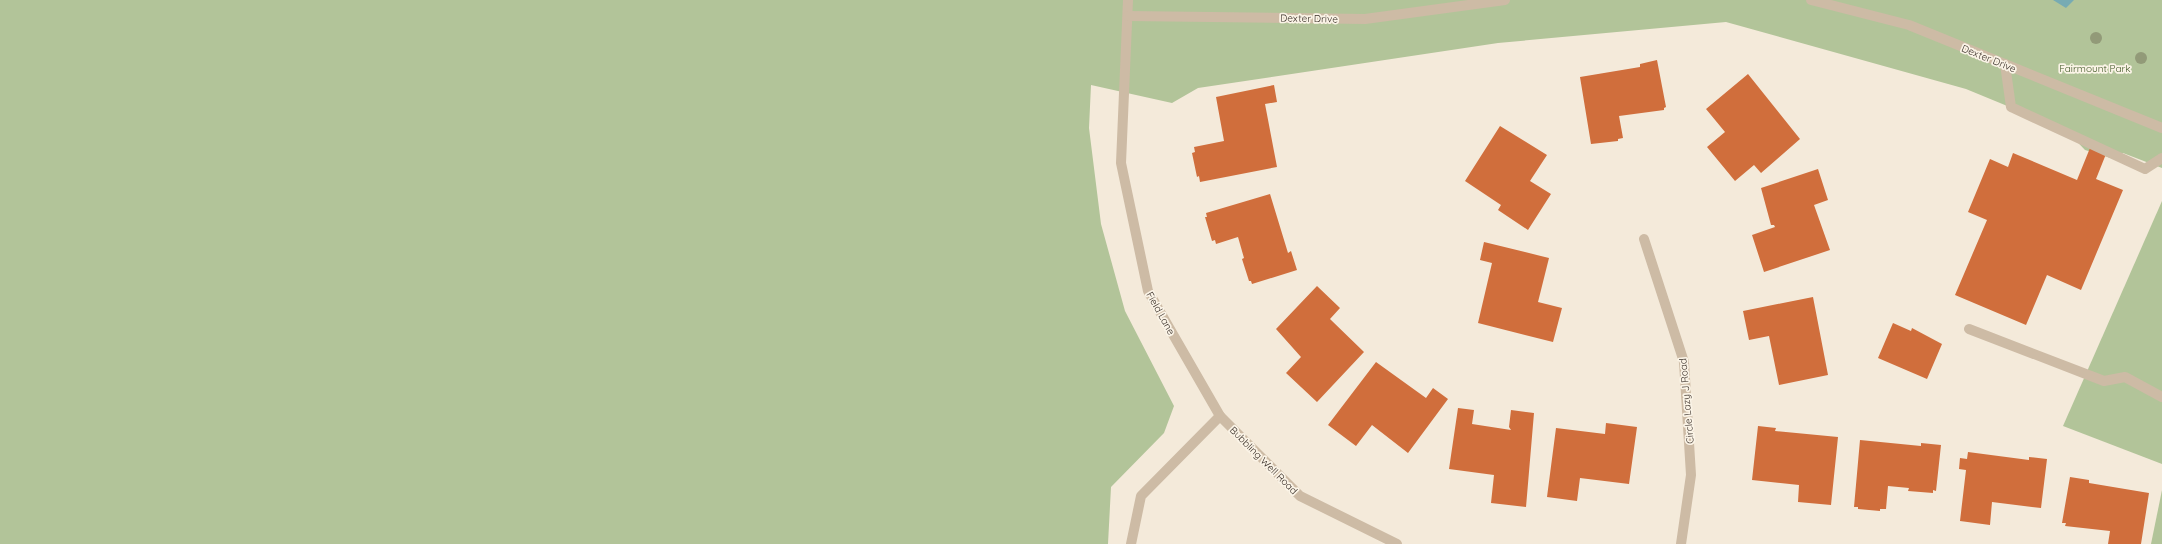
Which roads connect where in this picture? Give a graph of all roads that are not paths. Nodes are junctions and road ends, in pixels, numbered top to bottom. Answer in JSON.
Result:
{"nodes":[{"id":1,"x":1128,"y":0,"type":"edge"},
{"id":2,"x":1504,"y":0,"type":"edge"},
{"id":3,"x":1811,"y":0,"type":"edge"},
{"id":4,"x":1128,"y":16,"type":"junction"},
{"id":5,"x":2005,"y":64,"type":"junction"},
{"id":6,"x":2162,"y":128,"type":"edge"},
{"id":7,"x":2162,"y":158,"type":"edge"},
{"id":8,"x":1644,"y":239,"type":"dead end"},
{"id":9,"x":1969,"y":329,"type":"dead end"},
{"id":10,"x":2162,"y":397,"type":"edge"},
{"id":11,"x":1220,"y":416,"type":"junction"},
{"id":12,"x":1131,"y":544,"type":"edge"},
{"id":13,"x":1397,"y":544,"type":"edge"},
{"id":14,"x":1681,"y":544,"type":"edge"}],
"edges":[{"from":1,"to":4,"type":"street"},
{"from":2,"to":4,"type":"street","name":"Dexter Drive"},
{"from":3,"to":5,"type":"street","name":"Dexter Drive"},
{"from":4,"to":11,"type":"street","name":"Field Lane"},
{"from":5,"to":6,"type":"street","name":"Dexter Drive"},
{"from":5,"to":7,"type":"street"},
{"from":8,"to":14,"type":"street","name":"Circle Lazy J Road"},
{"from":9,"to":10,"type":"street"},
{"from":11,"to":12,"type":"street"},
{"from":11,"to":13,"type":"street","name":"Bubbling Well Road"}]}
